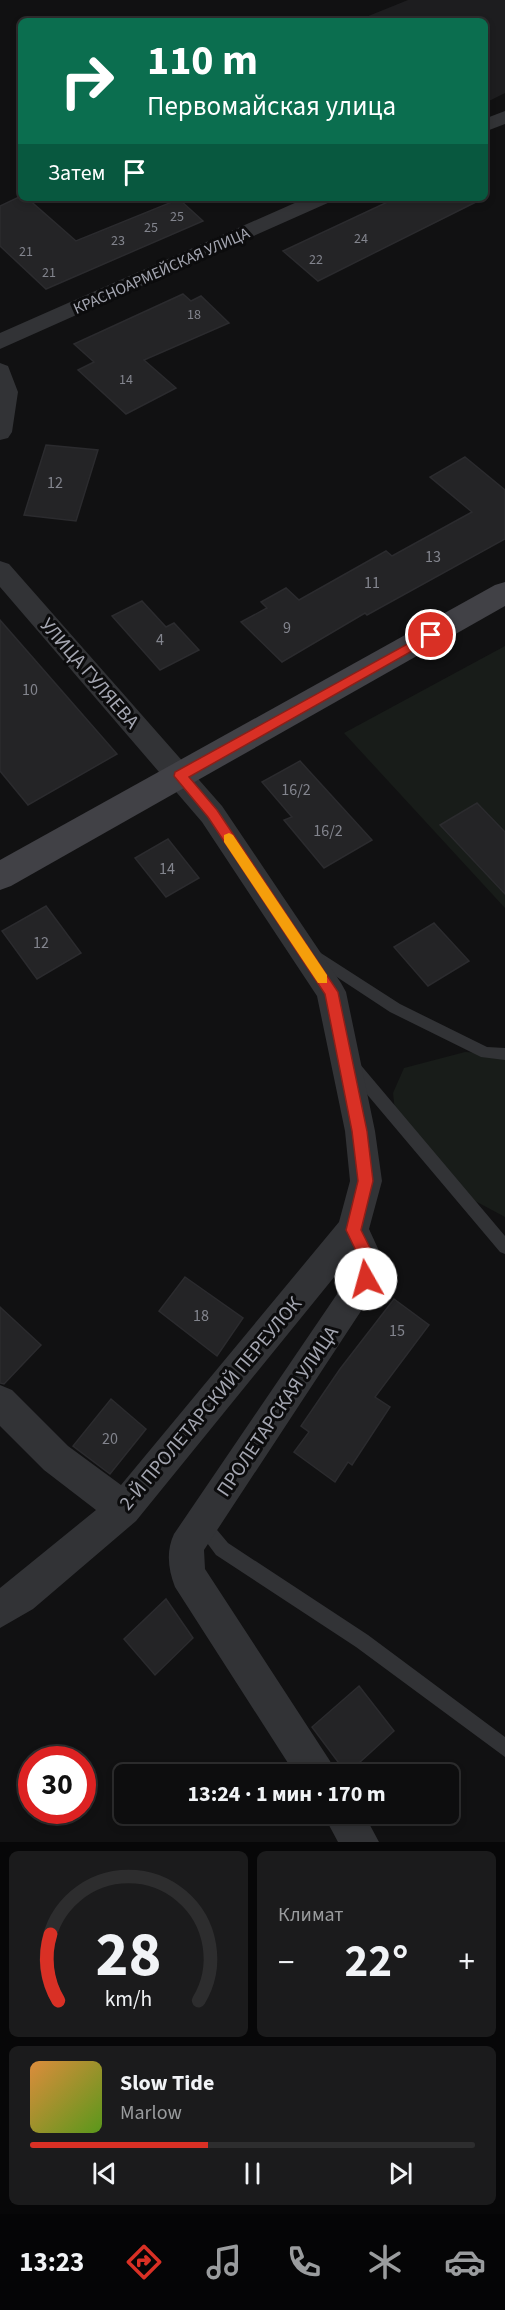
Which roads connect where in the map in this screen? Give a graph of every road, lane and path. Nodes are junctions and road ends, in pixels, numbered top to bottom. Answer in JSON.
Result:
{"nodes":[{"id":1,"x":505,"y":117,"type":"edge"},
{"id":2,"x":488,"y":124,"type":"edge"},
{"id":3,"x":316,"y":201,"type":"edge"},
{"id":4,"x":0,"y":342,"type":"edge"},
{"id":5,"x":0,"y":371,"type":"edge"},
{"id":6,"x":0,"y":432,"type":"edge"},
{"id":7,"x":0,"y":570,"type":"edge"},
{"id":8,"x":505,"y":593,"type":"edge"},
{"id":9,"x":180,"y":776,"type":"junction"},
{"id":10,"x":0,"y":876,"type":"edge"},
{"id":11,"x":299,"y":944,"type":"junction"},
{"id":12,"x":343,"y":1054,"type":"junction"},
{"id":13,"x":505,"y":1054,"type":"edge"},
{"id":14,"x":353,"y":1230,"type":"junction"},
{"id":15,"x":505,"y":1247,"type":"edge"},
{"id":16,"x":0,"y":1402,"type":"edge"},
{"id":17,"x":124,"y":1509,"type":"junction"},
{"id":18,"x":201,"y":1524,"type":"junction"},
{"id":19,"x":0,"y":1610,"type":"edge"},
{"id":20,"x":505,"y":1748,"type":"edge"},
{"id":21,"x":311,"y":1764,"type":"edge"},
{"id":22,"x":348,"y":1824,"type":"edge"},
{"id":23,"x":360,"y":1842,"type":"edge"}],
"edges":[{"from":1,"to":2,"type":"street"},
{"from":3,"to":4,"type":"street","name":"КРАСНОАРМЕЙСКАЯ УЛИЦА"},
{"from":5,"to":6,"type":"street"},
{"from":7,"to":9,"type":"street","name":"УЛИЦА ГУЛЯЕВА"},
{"from":8,"to":9,"type":"main road"},
{"from":9,"to":10,"type":"main road"},
{"from":9,"to":11,"type":"street"},
{"from":11,"to":12,"type":"street"},
{"from":11,"to":13,"type":"lane"},
{"from":12,"to":14,"type":"street"},
{"from":12,"to":15,"type":"lane"},
{"from":14,"to":17,"type":"street","name":"2-Й ПРОЛЕТАРСКИЙ ПЕРЕУЛОК"},
{"from":14,"to":18,"type":"street","name":"ПРОЛЕТАРСКАЯ УЛИЦА"},
{"from":16,"to":17,"type":"street"},
{"from":17,"to":19,"type":"street","name":"2-Й ПРОЛЕТАРСКИЙ ПЕРЕУЛОК"},
{"from":18,"to":20,"type":"lane"},
{"from":18,"to":21,"type":"street","name":"ПРОЛЕТАРСКАЯ УЛИЦА"},
{"from":22,"to":23,"type":"street"}]}
